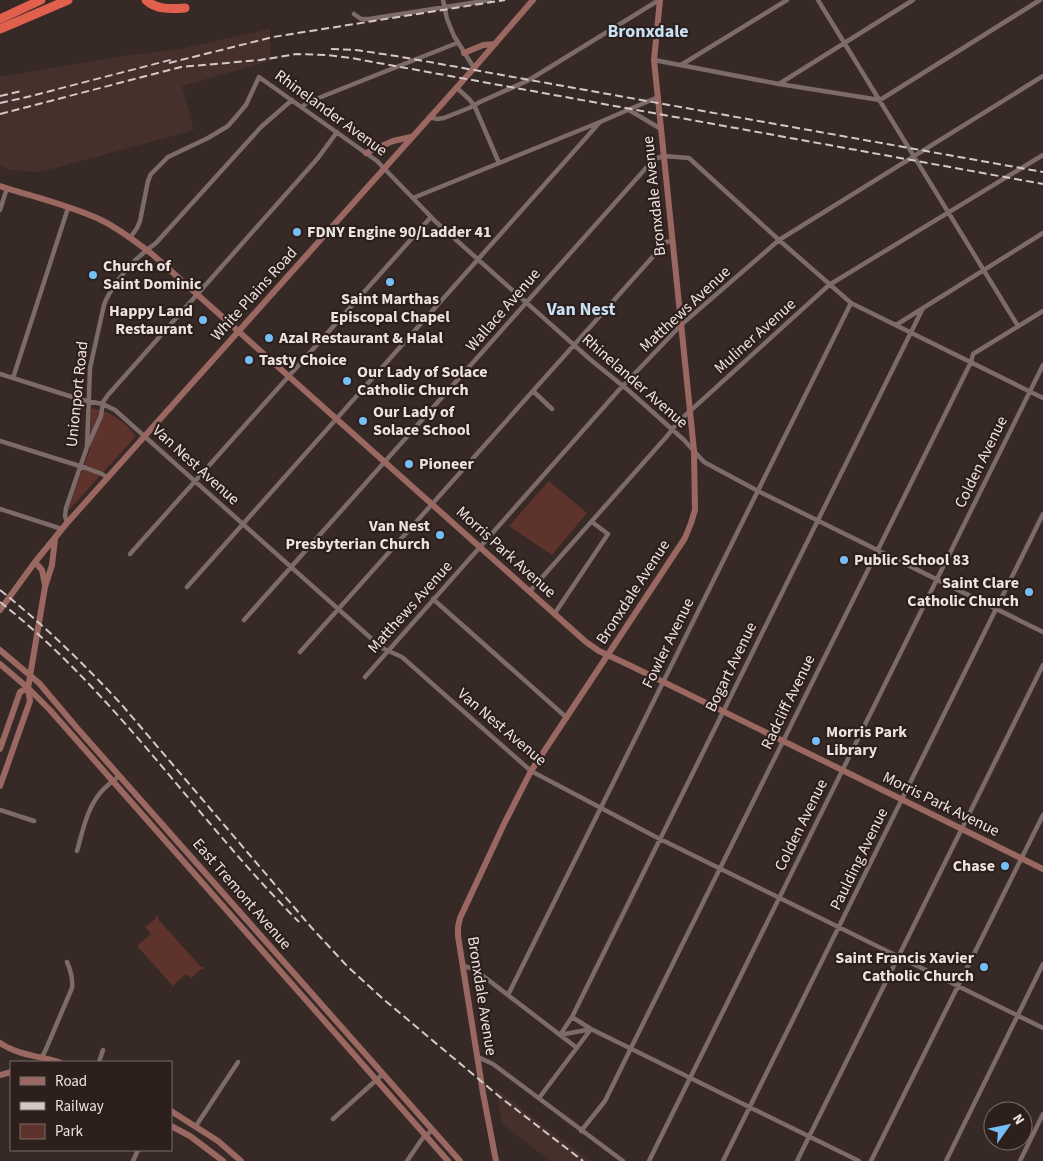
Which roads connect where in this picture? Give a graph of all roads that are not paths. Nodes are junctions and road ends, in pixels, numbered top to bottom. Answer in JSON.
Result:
{"nodes":[{"id":1,"x":41,"y":0,"type":"edge"},
{"id":2,"x":68,"y":0,"type":"edge"},
{"id":3,"x":146,"y":0,"type":"edge"},
{"id":4,"x":443,"y":0,"type":"edge"},
{"id":5,"x":490,"y":0,"type":"edge"},
{"id":6,"x":533,"y":0,"type":"edge"},
{"id":7,"x":659,"y":0,"type":"edge"},
{"id":8,"x":787,"y":0,"type":"edge"},
{"id":9,"x":818,"y":0,"type":"edge"},
{"id":10,"x":913,"y":0,"type":"edge"},
{"id":11,"x":1040,"y":0,"type":"edge"},
{"id":12,"x":444,"y":7,"type":"junction"},
{"id":13,"x":185,"y":8,"type":"dead end"},
{"id":14,"x":354,"y":14,"type":"dead end"},
{"id":15,"x":0,"y":19,"type":"edge"},
{"id":16,"x":0,"y":30,"type":"edge"},
{"id":17,"x":844,"y":42,"type":"junction"},
{"id":18,"x":457,"y":43,"type":"junction"},
{"id":19,"x":495,"y":44,"type":"junction"},
{"id":20,"x":464,"y":53,"type":"junction"},
{"id":21,"x":654,"y":60,"type":"junction"},
{"id":22,"x":681,"y":65,"type":"junction"},
{"id":23,"x":474,"y":68,"type":"junction"},
{"id":24,"x":1043,"y":76,"type":"edge"},
{"id":25,"x":779,"y":84,"type":"junction"},
{"id":26,"x":456,"y":88,"type":"junction"},
{"id":27,"x":658,"y":97,"type":"junction"},
{"id":28,"x":292,"y":100,"type":"junction"},
{"id":29,"x":880,"y":100,"type":"junction"},
{"id":30,"x":474,"y":105,"type":"junction"},
{"id":31,"x":302,"y":107,"type":"junction"},
{"id":32,"x":629,"y":110,"type":"junction"},
{"id":33,"x":429,"y":117,"type":"junction"},
{"id":34,"x":600,"y":122,"type":"junction"},
{"id":35,"x":661,"y":129,"type":"junction"},
{"id":36,"x":338,"y":132,"type":"junction"},
{"id":37,"x":411,"y":137,"type":"junction"},
{"id":38,"x":366,"y":153,"type":"junction"},
{"id":39,"x":1043,"y":155,"type":"edge"},
{"id":40,"x":664,"y":156,"type":"junction"},
{"id":41,"x":914,"y":156,"type":"junction"},
{"id":42,"x":499,"y":163,"type":"junction"},
{"id":43,"x":384,"y":168,"type":"junction"},
{"id":44,"x":4,"y":187,"type":"edge"},
{"id":45,"x":413,"y":198,"type":"junction"},
{"id":46,"x":68,"y":208,"type":"junction"},
{"id":47,"x":0,"y":210,"type":"edge"},
{"id":48,"x":949,"y":213,"type":"junction"},
{"id":49,"x":431,"y":217,"type":"junction"},
{"id":50,"x":1043,"y":233,"type":"edge"},
{"id":51,"x":130,"y":238,"type":"junction"},
{"id":52,"x":778,"y":240,"type":"junction"},
{"id":53,"x":672,"y":241,"type":"junction"},
{"id":54,"x":147,"y":250,"type":"junction"},
{"id":55,"x":479,"y":260,"type":"junction"},
{"id":56,"x":984,"y":269,"type":"junction"},
{"id":57,"x":829,"y":285,"type":"junction"},
{"id":58,"x":197,"y":294,"type":"junction"},
{"id":59,"x":526,"y":303,"type":"junction"},
{"id":60,"x":851,"y":303,"type":"junction"},
{"id":61,"x":922,"y":308,"type":"junction"},
{"id":62,"x":1043,"y":311,"type":"edge"},
{"id":63,"x":681,"y":325,"type":"junction"},
{"id":64,"x":896,"y":325,"type":"junction"},
{"id":65,"x":1018,"y":326,"type":"junction"},
{"id":66,"x":238,"y":331,"type":"junction"},
{"id":67,"x":910,"y":332,"type":"junction"},
{"id":68,"x":574,"y":345,"type":"junction"},
{"id":69,"x":970,"y":362,"type":"junction"},
{"id":70,"x":1043,"y":365,"type":"edge"},
{"id":71,"x":0,"y":374,"type":"edge"},
{"id":72,"x":289,"y":376,"type":"junction"},
{"id":73,"x":13,"y":378,"type":"junction"},
{"id":74,"x":623,"y":386,"type":"junction"},
{"id":75,"x":533,"y":391,"type":"junction"},
{"id":76,"x":1030,"y":392,"type":"junction"},
{"id":77,"x":1043,"y":398,"type":"edge"},
{"id":78,"x":88,"y":402,"type":"junction"},
{"id":79,"x":103,"y":404,"type":"junction"},
{"id":80,"x":552,"y":409,"type":"dead end"},
{"id":81,"x":690,"y":411,"type":"junction"},
{"id":82,"x":337,"y":419,"type":"junction"},
{"id":83,"x":672,"y":430,"type":"junction"},
{"id":84,"x":145,"y":437,"type":"junction"},
{"id":85,"x":0,"y":441,"type":"edge"},
{"id":86,"x":87,"y":447,"type":"junction"},
{"id":87,"x":694,"y":451,"type":"junction"},
{"id":88,"x":384,"y":462,"type":"junction"},
{"id":89,"x":80,"y":467,"type":"junction"},
{"id":90,"x":108,"y":478,"type":"junction"},
{"id":91,"x":195,"y":482,"type":"junction"},
{"id":92,"x":758,"y":491,"type":"junction"},
{"id":93,"x":432,"y":504,"type":"junction"},
{"id":94,"x":0,"y":509,"type":"edge"},
{"id":95,"x":1043,"y":514,"type":"edge"},
{"id":96,"x":817,"y":520,"type":"junction"},
{"id":97,"x":592,"y":522,"type":"junction"},
{"id":98,"x":67,"y":523,"type":"junction"},
{"id":99,"x":243,"y":524,"type":"junction"},
{"id":100,"x":62,"y":529,"type":"junction"},
{"id":101,"x":55,"y":538,"type":"junction"},
{"id":102,"x":480,"y":547,"type":"junction"},
{"id":103,"x":877,"y":550,"type":"junction"},
{"id":104,"x":130,"y":554,"type":"dead end"},
{"id":105,"x":35,"y":562,"type":"junction"},
{"id":106,"x":291,"y":567,"type":"junction"},
{"id":107,"x":936,"y":580,"type":"junction"},
{"id":108,"x":45,"y":587,"type":"junction"},
{"id":109,"x":188,"y":587,"type":"dead end"},
{"id":110,"x":530,"y":591,"type":"junction"},
{"id":111,"x":433,"y":600,"type":"junction"},
{"id":112,"x":339,"y":609,"type":"junction"},
{"id":113,"x":996,"y":609,"type":"junction"},
{"id":114,"x":0,"y":610,"type":"edge"},
{"id":115,"x":555,"y":613,"type":"junction"},
{"id":116,"x":244,"y":620,"type":"dead end"},
{"id":117,"x":1043,"y":632,"type":"edge"},
{"id":118,"x":0,"y":650,"type":"edge"},
{"id":119,"x":387,"y":651,"type":"junction"},
{"id":120,"x":300,"y":652,"type":"dead end"},
{"id":121,"x":608,"y":655,"type":"junction"},
{"id":122,"x":0,"y":664,"type":"edge"},
{"id":123,"x":1043,"y":665,"type":"edge"},
{"id":124,"x":30,"y":675,"type":"junction"},
{"id":125,"x":365,"y":677,"type":"dead end"},
{"id":126,"x":663,"y":682,"type":"junction"},
{"id":127,"x":28,"y":688,"type":"junction"},
{"id":128,"x":723,"y":711,"type":"junction"},
{"id":129,"x":567,"y":718,"type":"junction"},
{"id":130,"x":783,"y":741,"type":"junction"},
{"id":131,"x":2,"y":742,"type":"edge"},
{"id":132,"x":0,"y":749,"type":"edge"},
{"id":133,"x":842,"y":770,"type":"junction"},
{"id":134,"x":531,"y":771,"type":"junction"},
{"id":135,"x":119,"y":776,"type":"junction"},
{"id":136,"x":113,"y":781,"type":"junction"},
{"id":137,"x":0,"y":786,"type":"edge"},
{"id":138,"x":902,"y":800,"type":"junction"},
{"id":139,"x":601,"y":809,"type":"junction"},
{"id":140,"x":0,"y":810,"type":"edge"},
{"id":141,"x":1043,"y":815,"type":"edge"},
{"id":142,"x":34,"y":821,"type":"dead end"},
{"id":143,"x":962,"y":829,"type":"junction"},
{"id":144,"x":660,"y":839,"type":"junction"},
{"id":145,"x":77,"y":851,"type":"dead end"},
{"id":146,"x":194,"y":859,"type":"junction"},
{"id":147,"x":1021,"y":859,"type":"junction"},
{"id":148,"x":187,"y":865,"type":"junction"},
{"id":149,"x":720,"y":868,"type":"junction"},
{"id":150,"x":1043,"y":869,"type":"edge"},
{"id":151,"x":216,"y":885,"type":"junction"},
{"id":152,"x":210,"y":890,"type":"junction"},
{"id":153,"x":779,"y":897,"type":"junction"},
{"id":154,"x":242,"y":914,"type":"junction"},
{"id":155,"x":235,"y":919,"type":"junction"},
{"id":156,"x":839,"y":927,"type":"junction"},
{"id":157,"x":899,"y":956,"type":"junction"},
{"id":158,"x":282,"y":959,"type":"junction"},
{"id":159,"x":67,"y":962,"type":"dead end"},
{"id":160,"x":1043,"y":964,"type":"edge"},
{"id":161,"x":276,"y":965,"type":"junction"},
{"id":162,"x":463,"y":966,"type":"junction"},
{"id":163,"x":958,"y":986,"type":"junction"},
{"id":164,"x":508,"y":995,"type":"junction"},
{"id":165,"x":1018,"y":1015,"type":"junction"},
{"id":166,"x":572,"y":1017,"type":"junction"},
{"id":167,"x":337,"y":1023,"type":"junction"},
{"id":168,"x":331,"y":1028,"type":"junction"},
{"id":169,"x":1043,"y":1028,"type":"edge"},
{"id":170,"x":592,"y":1029,"type":"junction"},
{"id":171,"x":560,"y":1034,"type":"junction"},
{"id":172,"x":0,"y":1043,"type":"edge"},
{"id":173,"x":577,"y":1048,"type":"junction"},
{"id":174,"x":631,"y":1048,"type":"junction"},
{"id":175,"x":103,"y":1050,"type":"dead end"},
{"id":176,"x":42,"y":1057,"type":"junction"},
{"id":177,"x":478,"y":1057,"type":"junction"},
{"id":178,"x":56,"y":1061,"type":"edge"},
{"id":179,"x":99,"y":1061,"type":"edge"},
{"id":180,"x":238,"y":1062,"type":"dead end"},
{"id":181,"x":383,"y":1074,"type":"junction"},
{"id":182,"x":690,"y":1077,"type":"junction"},
{"id":183,"x":377,"y":1080,"type":"junction"},
{"id":184,"x":538,"y":1098,"type":"junction"},
{"id":185,"x":750,"y":1107,"type":"junction"},
{"id":186,"x":172,"y":1112,"type":"edge"},
{"id":187,"x":1043,"y":1114,"type":"edge"},
{"id":188,"x":333,"y":1119,"type":"dead end"},
{"id":189,"x":196,"y":1126,"type":"junction"},
{"id":190,"x":172,"y":1127,"type":"edge"},
{"id":191,"x":432,"y":1130,"type":"junction"},
{"id":192,"x":581,"y":1131,"type":"junction"},
{"id":193,"x":426,"y":1135,"type":"junction"},
{"id":194,"x":809,"y":1136,"type":"junction"},
{"id":195,"x":222,"y":1161,"type":"edge"},
{"id":196,"x":241,"y":1161,"type":"edge"},
{"id":197,"x":407,"y":1161,"type":"edge"},
{"id":198,"x":448,"y":1161,"type":"edge"},
{"id":199,"x":460,"y":1161,"type":"edge"},
{"id":200,"x":496,"y":1161,"type":"edge"},
{"id":201,"x":623,"y":1161,"type":"edge"},
{"id":202,"x":649,"y":1161,"type":"edge"},
{"id":203,"x":723,"y":1161,"type":"edge"},
{"id":204,"x":797,"y":1161,"type":"edge"},
{"id":205,"x":859,"y":1161,"type":"edge"},
{"id":206,"x":871,"y":1161,"type":"edge"},
{"id":207,"x":946,"y":1161,"type":"edge"},
{"id":208,"x":1020,"y":1161,"type":"edge"}],
"edges":[{"from":1,"to":15,"type":"highway"},
{"from":2,"to":16,"type":"highway"},
{"from":3,"to":13,"type":"highway"},
{"from":4,"to":12,"type":"street"},
{"from":5,"to":12,"type":"street"},
{"from":6,"to":19,"type":"main road","name":"White Plains Road"},
{"from":7,"to":21,"type":"main road","name":"Bronxdale Avenue"},
{"from":7,"to":30,"type":"street"},
{"from":8,"to":22,"type":"street"},
{"from":9,"to":17,"type":"street"},
{"from":10,"to":17,"type":"street"},
{"from":11,"to":29,"type":"street"},
{"from":12,"to":14,"type":"street"},
{"from":12,"to":18,"type":"street"},
{"from":17,"to":25,"type":"street"},
{"from":17,"to":29,"type":"street"},
{"from":18,"to":20,"type":"street"},
{"from":18,"to":31,"type":"street"},
{"from":19,"to":20,"type":"main road"},
{"from":19,"to":23,"type":"main road","name":"White Plains Road"},
{"from":20,"to":23,"type":"street"},
{"from":21,"to":22,"type":"street"},
{"from":21,"to":27,"type":"main road","name":"Bronxdale Avenue"},
{"from":22,"to":25,"type":"street"},
{"from":23,"to":26,"type":"main road","name":"White Plains Road"},
{"from":24,"to":41,"type":"street","name":"Matthews Avenue"},
{"from":25,"to":29,"type":"street"},
{"from":26,"to":30,"type":"street"},
{"from":26,"to":33,"type":"main road","name":"White Plains Road"},
{"from":27,"to":32,"type":"street"},
{"from":27,"to":35,"type":"main road","name":"Bronxdale Avenue"},
{"from":28,"to":31,"type":"street","name":"Rhinelander Avenue"},
{"from":28,"to":51,"type":"street","name":"Rhinelander Avenue"},
{"from":28,"to":54,"type":"street","name":"Unionport Road"},
{"from":29,"to":41,"type":"street"},
{"from":30,"to":33,"type":"street"},
{"from":30,"to":42,"type":"street"},
{"from":31,"to":36,"type":"street","name":"Rhinelander Avenue"},
{"from":32,"to":34,"type":"street"},
{"from":32,"to":35,"type":"street"},
{"from":33,"to":37,"type":"main road","name":"White Plains Road"},
{"from":34,"to":42,"type":"street"},
{"from":34,"to":55,"type":"street"},
{"from":35,"to":40,"type":"main road","name":"Bronxdale Avenue"},
{"from":36,"to":38,"type":"street","name":"Rhinelander Avenue"},
{"from":36,"to":58,"type":"street"},
{"from":37,"to":38,"type":"main road"},
{"from":37,"to":43,"type":"main road","name":"White Plains Road"},
{"from":38,"to":43,"type":"street","name":"Rhinelander Avenue"},
{"from":39,"to":48,"type":"street","name":"Muliner Avenue"},
{"from":40,"to":52,"type":"street"},
{"from":40,"to":53,"type":"main road","name":"Bronxdale Avenue"},
{"from":40,"to":59,"type":"street","name":"Wallace Avenue"},
{"from":41,"to":48,"type":"street"},
{"from":41,"to":52,"type":"street","name":"Matthews Avenue"},
{"from":42,"to":45,"type":"street"},
{"from":43,"to":45,"type":"street","name":"Rhinelander Avenue"},
{"from":43,"to":66,"type":"main road","name":"White Plains Road"},
{"from":44,"to":46,"type":"main road","name":"Morris Park Avenue"},
{"from":44,"to":47,"type":"street"},
{"from":45,"to":49,"type":"street","name":"Rhinelander Avenue"},
{"from":46,"to":51,"type":"main road","name":"Morris Park Avenue"},
{"from":46,"to":73,"type":"street"},
{"from":48,"to":56,"type":"street"},
{"from":48,"to":57,"type":"street","name":"Muliner Avenue"},
{"from":49,"to":55,"type":"street","name":"Rhinelander Avenue"},
{"from":49,"to":72,"type":"street"},
{"from":50,"to":56,"type":"street"},
{"from":51,"to":54,"type":"main road","name":"Morris Park Avenue"},
{"from":52,"to":57,"type":"street"},
{"from":52,"to":63,"type":"street","name":"Matthews Avenue"},
{"from":53,"to":63,"type":"main road","name":"Bronxdale Avenue"},
{"from":53,"to":68,"type":"street"},
{"from":54,"to":58,"type":"main road","name":"Morris Park Avenue"},
{"from":54,"to":78,"type":"street","name":"Unionport Road"},
{"from":55,"to":59,"type":"street","name":"Rhinelander Avenue"},
{"from":55,"to":82,"type":"street"},
{"from":56,"to":61,"type":"street"},
{"from":56,"to":65,"type":"street"},
{"from":57,"to":60,"type":"street"},
{"from":57,"to":81,"type":"street","name":"Muliner Avenue"},
{"from":58,"to":66,"type":"main road","name":"Morris Park Avenue"},
{"from":58,"to":79,"type":"street"},
{"from":59,"to":68,"type":"street","name":"Rhinelander Avenue"},
{"from":59,"to":88,"type":"street","name":"Wallace Avenue"},
{"from":60,"to":64,"type":"street"},
{"from":60,"to":92,"type":"street","name":"Fowler Avenue"},
{"from":61,"to":64,"type":"street"},
{"from":61,"to":67,"type":"street","name":"Bogart Avenue"},
{"from":62,"to":65,"type":"street","name":"Radcliff Avenue"},
{"from":63,"to":74,"type":"street","name":"Matthews Avenue"},
{"from":63,"to":81,"type":"main road","name":"Bronxdale Avenue"},
{"from":64,"to":67,"type":"street"},
{"from":65,"to":69,"type":"street","name":"Radcliff Avenue"},
{"from":66,"to":72,"type":"main road","name":"Morris Park Avenue"},
{"from":66,"to":84,"type":"main road","name":"White Plains Road"},
{"from":67,"to":69,"type":"street"},
{"from":67,"to":96,"type":"street","name":"Bogart Avenue"},
{"from":68,"to":74,"type":"street","name":"Rhinelander Avenue"},
{"from":68,"to":75,"type":"street"},
{"from":69,"to":76,"type":"street"},
{"from":69,"to":103,"type":"street","name":"Radcliff Avenue"},
{"from":70,"to":76,"type":"street","name":"Colden Avenue"},
{"from":71,"to":73,"type":"street","name":"Van Nest Avenue"},
{"from":72,"to":82,"type":"main road","name":"Morris Park Avenue"},
{"from":72,"to":91,"type":"street"},
{"from":73,"to":78,"type":"street","name":"Van Nest Avenue"},
{"from":74,"to":83,"type":"street","name":"Rhinelander Avenue"},
{"from":74,"to":102,"type":"street","name":"Matthews Avenue"},
{"from":75,"to":80,"type":"street"},
{"from":75,"to":93,"type":"street"},
{"from":76,"to":77,"type":"street"},
{"from":76,"to":107,"type":"street","name":"Colden Avenue"},
{"from":78,"to":79,"type":"street","name":"Van Nest Avenue"},
{"from":78,"to":86,"type":"street","name":"Unionport Road"},
{"from":79,"to":84,"type":"street","name":"Van Nest Avenue"},
{"from":79,"to":86,"type":"street"},
{"from":81,"to":83,"type":"street","name":"Muliner Avenue"},
{"from":81,"to":87,"type":"main road","name":"Bronxdale Avenue"},
{"from":82,"to":88,"type":"main road","name":"Morris Park Avenue"},
{"from":82,"to":99,"type":"street"},
{"from":83,"to":87,"type":"street","name":"Rhinelander Avenue"},
{"from":83,"to":97,"type":"street","name":"Muliner Avenue"},
{"from":84,"to":90,"type":"main road","name":"White Plains Road"},
{"from":84,"to":91,"type":"street","name":"Van Nest Avenue"},
{"from":85,"to":89,"type":"street"},
{"from":86,"to":89,"type":"street","name":"Unionport Road"},
{"from":87,"to":92,"type":"street","name":"Rhinelander Avenue"},
{"from":87,"to":121,"type":"main road","name":"Bronxdale Avenue"},
{"from":88,"to":93,"type":"main road","name":"Morris Park Avenue"},
{"from":88,"to":106,"type":"street","name":"Wallace Avenue"},
{"from":89,"to":90,"type":"street"},
{"from":89,"to":98,"type":"street","name":"Unionport Road"},
{"from":90,"to":98,"type":"main road","name":"White Plains Road"},
{"from":91,"to":99,"type":"street","name":"Van Nest Avenue"},
{"from":91,"to":104,"type":"street"},
{"from":92,"to":96,"type":"street","name":"Rhinelander Avenue"},
{"from":92,"to":126,"type":"street","name":"Fowler Avenue"},
{"from":93,"to":102,"type":"main road","name":"Morris Park Avenue"},
{"from":93,"to":112,"type":"street"},
{"from":94,"to":100,"type":"street"},
{"from":95,"to":113,"type":"street","name":"Paulding Avenue"},
{"from":96,"to":103,"type":"street","name":"Rhinelander Avenue"},
{"from":96,"to":128,"type":"street","name":"Bogart Avenue"},
{"from":97,"to":110,"type":"street","name":"Muliner Avenue"},
{"from":97,"to":115,"type":"street"},
{"from":98,"to":100,"type":"main road","name":"White Plains Road"},
{"from":99,"to":106,"type":"street","name":"Van Nest Avenue"},
{"from":99,"to":109,"type":"street"},
{"from":100,"to":101,"type":"main road","name":"White Plains Road"},
{"from":101,"to":105,"type":"main road","name":"White Plains Road"},
{"from":101,"to":108,"type":"main road"},
{"from":102,"to":110,"type":"main road","name":"Morris Park Avenue"},
{"from":102,"to":111,"type":"street","name":"Matthews Avenue"},
{"from":103,"to":107,"type":"street","name":"Rhinelander Avenue"},
{"from":103,"to":130,"type":"street","name":"Radcliff Avenue"},
{"from":105,"to":108,"type":"main road"},
{"from":105,"to":114,"type":"main road","name":"White Plains Road"},
{"from":106,"to":112,"type":"street","name":"Van Nest Avenue"},
{"from":106,"to":116,"type":"street","name":"Wallace Avenue"},
{"from":107,"to":113,"type":"street","name":"Rhinelander Avenue"},
{"from":107,"to":133,"type":"street","name":"Colden Avenue"},
{"from":108,"to":124,"type":"main road"},
{"from":110,"to":115,"type":"main road","name":"Morris Park Avenue"},
{"from":111,"to":119,"type":"street","name":"Matthews Avenue"},
{"from":111,"to":129,"type":"street"},
{"from":112,"to":119,"type":"street","name":"Van Nest Avenue"},
{"from":112,"to":120,"type":"street"},
{"from":113,"to":117,"type":"street","name":"Rhinelander Avenue"},
{"from":113,"to":138,"type":"street","name":"Paulding Avenue"},
{"from":115,"to":121,"type":"main road","name":"Morris Park Avenue"},
{"from":118,"to":124,"type":"main road","name":"East Tremont Avenue"},
{"from":119,"to":125,"type":"street","name":"Matthews Avenue"},
{"from":119,"to":134,"type":"street","name":"Van Nest Avenue"},
{"from":121,"to":126,"type":"main road","name":"Morris Park Avenue"},
{"from":121,"to":129,"type":"main road","name":"Bronxdale Avenue"},
{"from":122,"to":127,"type":"main road","name":"East Tremont Avenue"},
{"from":123,"to":143,"type":"street"},
{"from":124,"to":127,"type":"main road"},
{"from":124,"to":135,"type":"main road","name":"East Tremont Avenue"},
{"from":126,"to":128,"type":"main road","name":"Morris Park Avenue"},
{"from":126,"to":139,"type":"street","name":"Fowler Avenue"},
{"from":127,"to":131,"type":"main road"},
{"from":127,"to":136,"type":"main road","name":"East Tremont Avenue"},
{"from":127,"to":137,"type":"main road"},
{"from":128,"to":130,"type":"main road","name":"Morris Park Avenue"},
{"from":128,"to":144,"type":"street","name":"Bogart Avenue"},
{"from":129,"to":134,"type":"main road","name":"Bronxdale Avenue"},
{"from":130,"to":133,"type":"main road","name":"Morris Park Avenue"},
{"from":130,"to":149,"type":"street","name":"Radcliff Avenue"},
{"from":131,"to":132,"type":"main road"},
{"from":133,"to":138,"type":"main road","name":"Morris Park Avenue"},
{"from":133,"to":153,"type":"street","name":"Colden Avenue"},
{"from":134,"to":139,"type":"street","name":"Van Nest Avenue"},
{"from":134,"to":162,"type":"main road","name":"Bronxdale Avenue"},
{"from":135,"to":136,"type":"street"},
{"from":135,"to":146,"type":"main road","name":"East Tremont Avenue"},
{"from":136,"to":145,"type":"street"},
{"from":136,"to":148,"type":"main road","name":"East Tremont Avenue"},
{"from":138,"to":143,"type":"main road","name":"Morris Park Avenue"},
{"from":138,"to":156,"type":"street","name":"Paulding Avenue"},
{"from":139,"to":144,"type":"street","name":"Van Nest Avenue"},
{"from":139,"to":164,"type":"street","name":"Fowler Avenue"},
{"from":140,"to":142,"type":"street"},
{"from":141,"to":147,"type":"street"},
{"from":143,"to":147,"type":"main road","name":"Morris Park Avenue"},
{"from":143,"to":157,"type":"street"},
{"from":144,"to":149,"type":"street","name":"Van Nest Avenue"},
{"from":144,"to":166,"type":"street","name":"Bogart Avenue"},
{"from":146,"to":148,"type":"main road"},
{"from":146,"to":151,"type":"main road","name":"East Tremont Avenue"},
{"from":147,"to":150,"type":"main road","name":"Morris Park Avenue"},
{"from":147,"to":163,"type":"street"},
{"from":148,"to":152,"type":"main road","name":"East Tremont Avenue"},
{"from":149,"to":153,"type":"street","name":"Van Nest Avenue"},
{"from":149,"to":174,"type":"street","name":"Radcliff Avenue"},
{"from":151,"to":152,"type":"main road"},
{"from":151,"to":154,"type":"main road","name":"East Tremont Avenue"},
{"from":152,"to":155,"type":"main road","name":"East Tremont Avenue"},
{"from":153,"to":156,"type":"street","name":"Van Nest Avenue"},
{"from":153,"to":182,"type":"street","name":"Colden Avenue"},
{"from":154,"to":155,"type":"main road"},
{"from":154,"to":158,"type":"main road","name":"East Tremont Avenue"},
{"from":155,"to":161,"type":"main road","name":"East Tremont Avenue"},
{"from":156,"to":157,"type":"street","name":"Van Nest Avenue"},
{"from":156,"to":185,"type":"street","name":"Paulding Avenue"},
{"from":157,"to":163,"type":"street","name":"Van Nest Avenue"},
{"from":157,"to":194,"type":"street"},
{"from":158,"to":161,"type":"main road"},
{"from":158,"to":167,"type":"main road","name":"East Tremont Avenue"},
{"from":159,"to":176,"type":"street"},
{"from":160,"to":165,"type":"street"},
{"from":161,"to":168,"type":"main road","name":"East Tremont Avenue"},
{"from":162,"to":164,"type":"street"},
{"from":162,"to":177,"type":"main road","name":"Bronxdale Avenue"},
{"from":163,"to":165,"type":"street","name":"Van Nest Avenue"},
{"from":163,"to":206,"type":"street"},
{"from":164,"to":171,"type":"street"},
{"from":165,"to":169,"type":"street","name":"Van Nest Avenue"},
{"from":165,"to":207,"type":"street"},
{"from":166,"to":170,"type":"street"},
{"from":166,"to":171,"type":"street","name":"Bogart Avenue"},
{"from":167,"to":168,"type":"main road"},
{"from":167,"to":181,"type":"main road","name":"East Tremont Avenue"},
{"from":168,"to":183,"type":"main road","name":"East Tremont Avenue"},
{"from":170,"to":171,"type":"street"},
{"from":170,"to":173,"type":"street"},
{"from":170,"to":174,"type":"street"},
{"from":171,"to":173,"type":"street"},
{"from":172,"to":176,"type":"main road"},
{"from":173,"to":184,"type":"street"},
{"from":174,"to":182,"type":"street"},
{"from":174,"to":192,"type":"street","name":"Radcliff Avenue"},
{"from":175,"to":179,"type":"street"},
{"from":176,"to":178,"type":"main road"},
{"from":177,"to":184,"type":"street"},
{"from":177,"to":200,"type":"main road","name":"Bronxdale Avenue"},
{"from":180,"to":189,"type":"street"},
{"from":181,"to":183,"type":"street"},
{"from":181,"to":191,"type":"main road","name":"East Tremont Avenue"},
{"from":182,"to":185,"type":"street"},
{"from":182,"to":202,"type":"street","name":"Colden Avenue"},
{"from":183,"to":188,"type":"street"},
{"from":183,"to":193,"type":"main road","name":"East Tremont Avenue"},
{"from":184,"to":192,"type":"street"},
{"from":185,"to":194,"type":"street"},
{"from":185,"to":203,"type":"street","name":"Paulding Avenue"},
{"from":186,"to":189,"type":"main road"},
{"from":187,"to":208,"type":"street"},
{"from":189,"to":196,"type":"main road"},
{"from":190,"to":195,"type":"main road"},
{"from":191,"to":193,"type":"street"},
{"from":191,"to":199,"type":"main road","name":"East Tremont Avenue"},
{"from":192,"to":201,"type":"street"},
{"from":193,"to":197,"type":"street"},
{"from":193,"to":198,"type":"main road","name":"East Tremont Avenue"},
{"from":194,"to":204,"type":"street"},
{"from":194,"to":205,"type":"street"}]}
